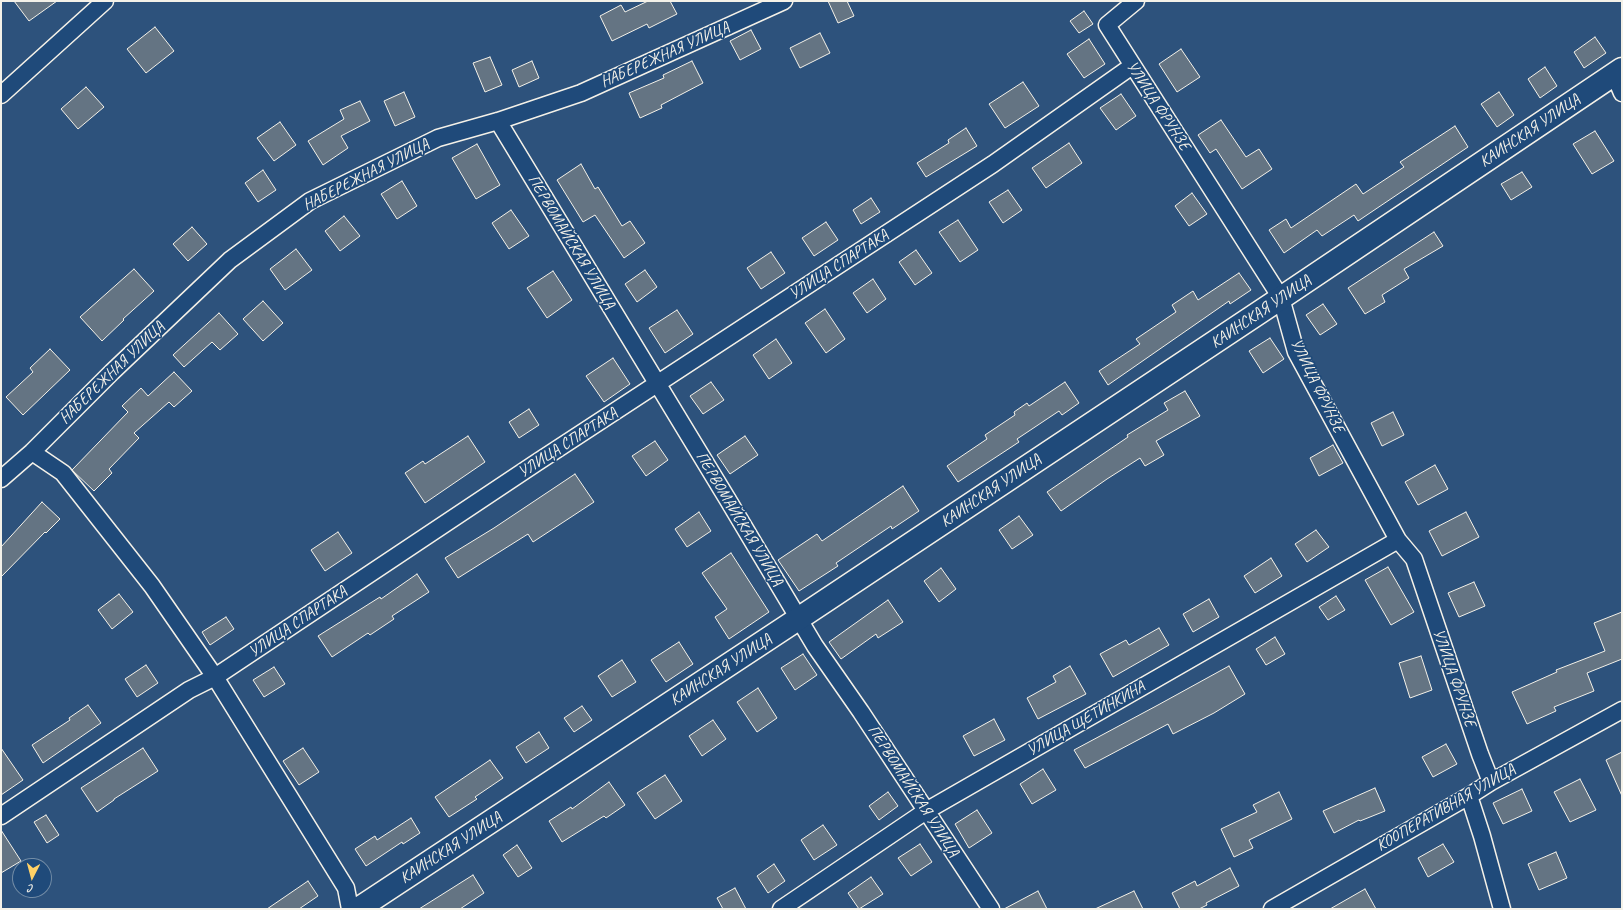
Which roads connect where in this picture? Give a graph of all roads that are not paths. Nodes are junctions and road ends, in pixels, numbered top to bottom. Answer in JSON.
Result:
{"nodes":[{"id":1,"x":105,"y":1,"type":"edge"},
{"id":2,"x":784,"y":1,"type":"edge"},
{"id":3,"x":1136,"y":1,"type":"edge"},
{"id":4,"x":1132,"y":66,"type":"junction"},
{"id":5,"x":1619,"y":79,"type":"edge"},
{"id":6,"x":1,"y":95,"type":"edge"},
{"id":7,"x":498,"y":121,"type":"junction"},
{"id":8,"x":1281,"y":298,"type":"junction"},
{"id":9,"x":657,"y":384,"type":"junction"},
{"id":10,"x":32,"y":452,"type":"junction"},
{"id":11,"x":1,"y":479,"type":"edge"},
{"id":12,"x":1398,"y":540,"type":"junction"},
{"id":13,"x":798,"y":619,"type":"junction"},
{"id":14,"x":215,"y":677,"type":"junction"},
{"id":15,"x":1622,"y":710,"type":"edge"},
{"id":16,"x":1491,"y":782,"type":"junction"},
{"id":17,"x":1469,"y":796,"type":"junction"},
{"id":18,"x":926,"y":811,"type":"junction"},
{"id":19,"x":1,"y":816,"type":"edge"},
{"id":20,"x":350,"y":909,"type":"edge"},
{"id":21,"x":358,"y":909,"type":"edge"},
{"id":22,"x":781,"y":909,"type":"edge"},
{"id":23,"x":990,"y":909,"type":"edge"},
{"id":24,"x":1272,"y":909,"type":"edge"},
{"id":25,"x":1502,"y":909,"type":"edge"}],
"edges":[{"from":1,"to":6,"type":"street"},
{"from":2,"to":7,"type":"street","name":"НАБЕРЕЖНАЯ УЛИЦА"},
{"from":3,"to":4,"type":"street","name":"УЛИЦА ФРУНЗЕ"},
{"from":4,"to":8,"type":"street","name":"УЛИЦА ФРУНЗЕ"},
{"from":4,"to":9,"type":"street","name":"УЛИЦА СПАРТАКА"},
{"from":5,"to":8,"type":"main road","name":"КАИНСКАЯ УЛИЦА"},
{"from":7,"to":9,"type":"street","name":"ПЕРВОМАЙСКАЯ УЛИЦА"},
{"from":7,"to":10,"type":"street","name":"НАБЕРЕЖНАЯ УЛИЦА"},
{"from":8,"to":12,"type":"street","name":"УЛИЦА ФРУНЗЕ"},
{"from":8,"to":13,"type":"main road","name":"КАИНСКАЯ УЛИЦА"},
{"from":9,"to":13,"type":"street","name":"ПЕРВОМАЙСКАЯ УЛИЦА"},
{"from":9,"to":14,"type":"street","name":"УЛИЦА СПАРТАКА"},
{"from":10,"to":11,"type":"street","name":"НАБЕРЕЖНАЯ УЛИЦА"},
{"from":10,"to":14,"type":"street"},
{"from":12,"to":16,"type":"street","name":"УЛИЦА ФРУНЗЕ"},
{"from":12,"to":18,"type":"street","name":"УЛИЦА ЩЕТИНКИНА"},
{"from":13,"to":18,"type":"street","name":"ПЕРВОМАЙСКАЯ УЛИЦА"},
{"from":13,"to":21,"type":"main road","name":"КАИНСКАЯ УЛИЦА"},
{"from":14,"to":19,"type":"street","name":"УЛИЦА СПАРТАКА"},
{"from":14,"to":20,"type":"street"},
{"from":15,"to":16,"type":"street","name":"КООПЕРАТИВНАЯ УЛИЦА"},
{"from":16,"to":17,"type":"street","name":"КООПЕРАТИВНАЯ УЛИЦА"},
{"from":17,"to":24,"type":"street","name":"КООПЕРАТИВНАЯ УЛИЦА"},
{"from":17,"to":25,"type":"street"},
{"from":18,"to":22,"type":"street","name":"УЛИЦА ЩЕТИНКИНА"},
{"from":18,"to":23,"type":"street","name":"ПЕРВОМАЙСКАЯ УЛИЦА"}]}
